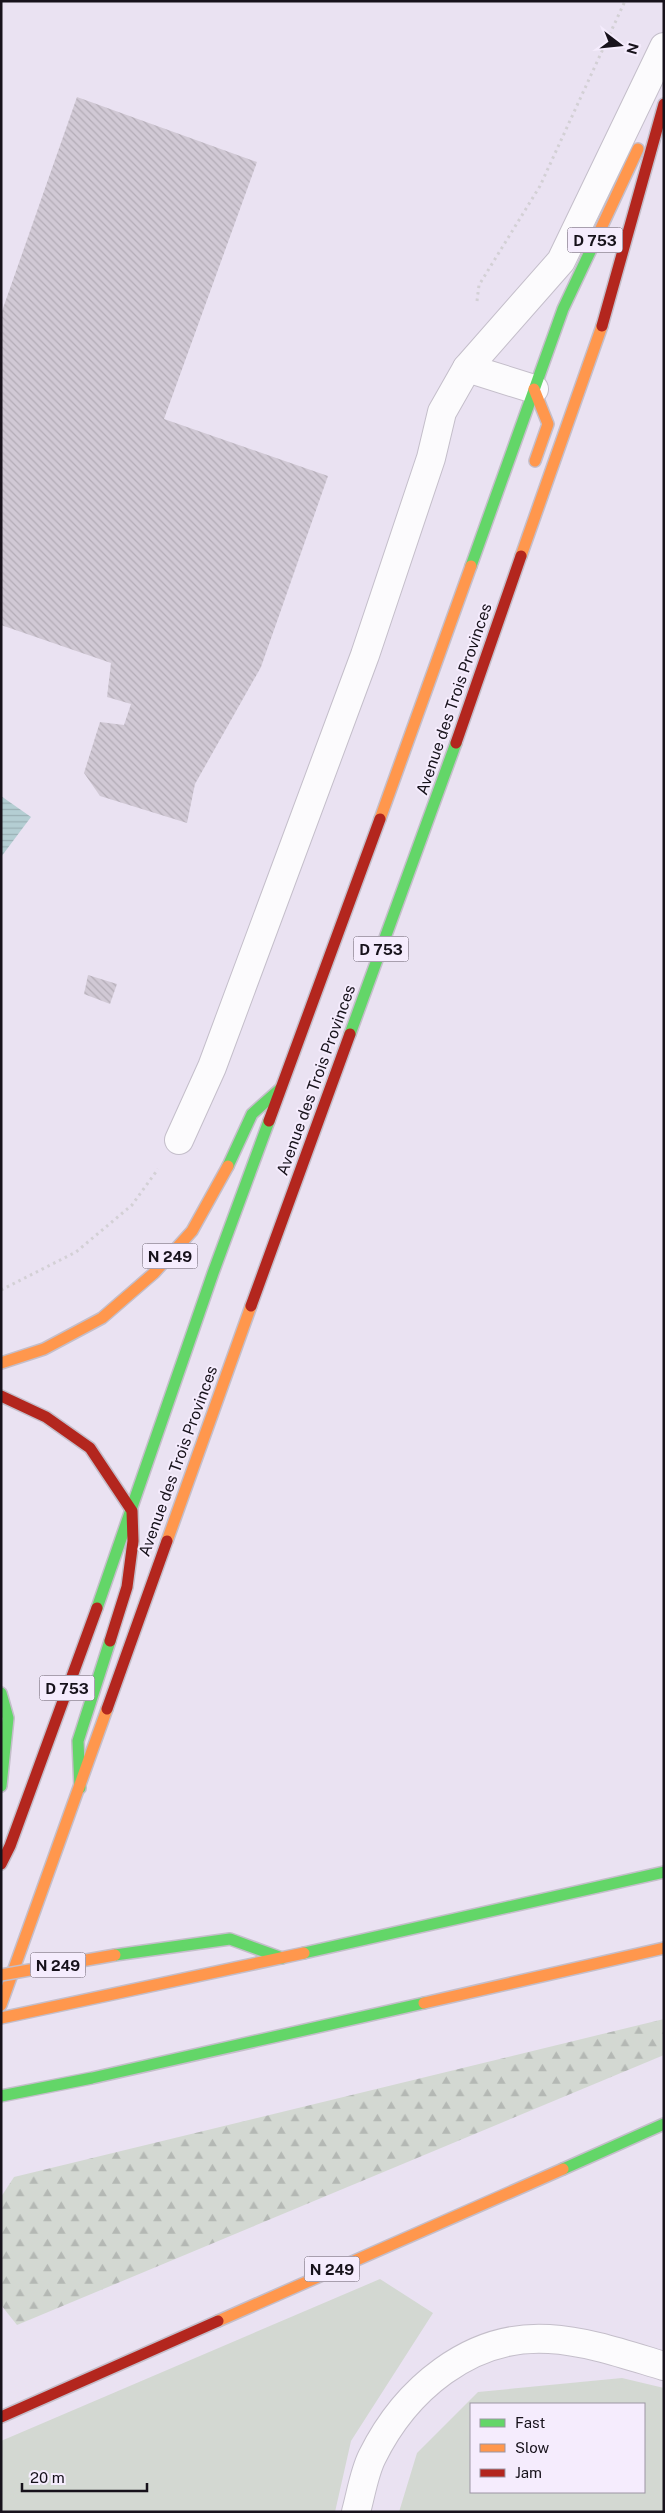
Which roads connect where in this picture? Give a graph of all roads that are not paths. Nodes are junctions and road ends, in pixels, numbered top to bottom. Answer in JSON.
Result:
{"nodes":[{"id":1,"x":664,"y":48,"type":"edge"},
{"id":2,"x":664,"y":93,"type":"edge"},
{"id":3,"x":664,"y":104,"type":"edge"},
{"id":4,"x":467,"y":368,"type":"junction"},
{"id":5,"x":534,"y":389,"type":"junction"},
{"id":6,"x":532,"y":471,"type":"dead end"},
{"id":7,"x":443,"y":743,"type":"dead end"},
{"id":8,"x":422,"y":839,"type":"junction"},
{"id":9,"x":280,"y":1089,"type":"junction"},
{"id":10,"x":179,"y":1140,"type":"road end"},
{"id":11,"x":1,"y":1363,"type":"edge"},
{"id":12,"x":1,"y":1396,"type":"edge"},
{"id":13,"x":132,"y":1511,"type":"junction"},
{"id":14,"x":1,"y":1694,"type":"edge"},
{"id":15,"x":1,"y":1786,"type":"edge"},
{"id":16,"x":80,"y":1788,"type":"junction"},
{"id":17,"x":1,"y":1864,"type":"edge"},
{"id":18,"x":664,"y":1872,"type":"edge"},
{"id":19,"x":664,"y":1948,"type":"edge"},
{"id":20,"x":282,"y":1958,"type":"junction"},
{"id":21,"x":1,"y":1975,"type":"edge"},
{"id":22,"x":1,"y":2005,"type":"edge"},
{"id":23,"x":1,"y":2018,"type":"edge"},
{"id":24,"x":1,"y":2096,"type":"edge"},
{"id":25,"x":664,"y":2124,"type":"edge"},
{"id":26,"x":664,"y":2366,"type":"edge"},
{"id":27,"x":1,"y":2417,"type":"edge"},
{"id":28,"x":356,"y":2512,"type":"edge"}],
"edges":[{"from":1,"to":4,"type":"street"},
{"from":2,"to":5,"type":"main road","name":"Avenue des Trois Provinces","number":"D 753"},
{"from":3,"to":8,"type":"main road","name":"Avenue des Trois Provinces","number":"D 753"},
{"from":4,"to":5,"type":"street"},
{"from":4,"to":10,"type":"street"},
{"from":5,"to":6,"type":"main road"},
{"from":5,"to":9,"type":"main road","name":"Avenue des Trois Provinces","number":"D 753"},
{"from":7,"to":8,"type":"main road"},
{"from":8,"to":16,"type":"main road","name":"Avenue des Trois Provinces","number":"D 753"},
{"from":9,"to":11,"type":"main road","number":"N 249"},
{"from":9,"to":13,"type":"main road","name":"Avenue des Trois Provinces","number":"D 753"},
{"from":12,"to":13,"type":"main road"},
{"from":13,"to":16,"type":"main road"},
{"from":13,"to":17,"type":"main road","name":"Avenue des Trois Provinces","number":"D 753"},
{"from":14,"to":15,"type":"main road"},
{"from":16,"to":22,"type":"main road","name":"Avenue des Trois Provinces","number":"D 753"},
{"from":18,"to":20,"type":"main road","number":"N 249"},
{"from":19,"to":24,"type":"main road"},
{"from":20,"to":21,"type":"main road","number":"N 249","bridge":true},
{"from":20,"to":23,"type":"main road","number":"N 249"},
{"from":25,"to":27,"type":"main road","number":"N 249"},
{"from":26,"to":28,"type":"street"}]}
